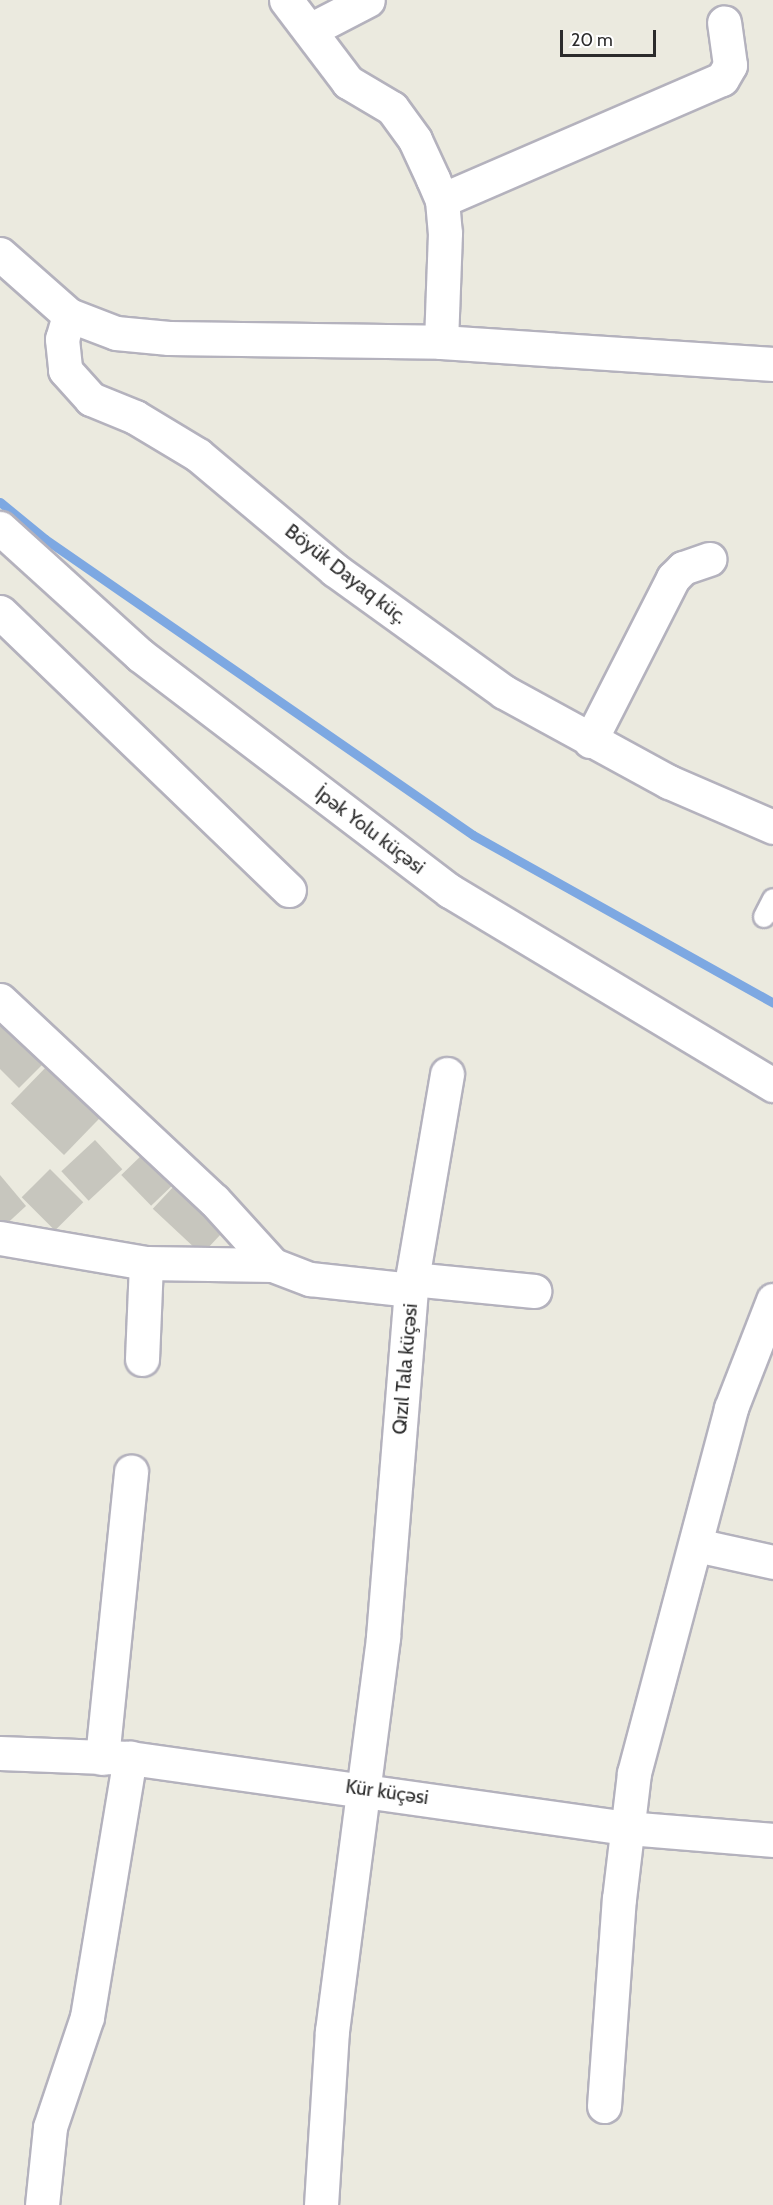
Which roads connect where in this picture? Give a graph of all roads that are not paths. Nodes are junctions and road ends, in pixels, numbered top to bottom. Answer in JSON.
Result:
{"nodes":[{"id":1,"x":286,"y":0,"type":"edge"},
{"id":2,"x":368,"y":0,"type":"edge"},
{"id":3,"x":724,"y":22,"type":"dead end"},
{"id":4,"x":310,"y":30,"type":"junction"},
{"id":5,"x":442,"y":200,"type":"junction"},
{"id":6,"x":0,"y":254,"type":"edge"},
{"id":7,"x":69,"y":315,"type":"junction"},
{"id":8,"x":441,"y":342,"type":"junction"},
{"id":9,"x":773,"y":364,"type":"edge"},
{"id":10,"x":0,"y":528,"type":"edge"},
{"id":11,"x":709,"y":559,"type":"dead end"},
{"id":12,"x":0,"y":612,"type":"edge"},
{"id":13,"x":590,"y":741,"type":"junction"},
{"id":14,"x":773,"y":827,"type":"edge"},
{"id":15,"x":289,"y":890,"type":"dead end"},
{"id":16,"x":0,"y":1000,"type":"edge"},
{"id":17,"x":447,"y":1074,"type":"dead end"},
{"id":18,"x":773,"y":1085,"type":"edge"},
{"id":19,"x":0,"y":1238,"type":"edge"},
{"id":20,"x":146,"y":1263,"type":"junction"},
{"id":21,"x":273,"y":1265,"type":"junction"},
{"id":22,"x":412,"y":1284,"type":"junction"},
{"id":23,"x":534,"y":1291,"type":"dead end"},
{"id":24,"x":773,"y":1300,"type":"edge"},
{"id":25,"x":142,"y":1359,"type":"dead end"},
{"id":26,"x":131,"y":1471,"type":"dead end"},
{"id":27,"x":696,"y":1545,"type":"junction"},
{"id":28,"x":773,"y":1562,"type":"edge"},
{"id":29,"x":0,"y":1753,"type":"edge"},
{"id":30,"x":116,"y":1758,"type":"junction"},
{"id":31,"x":363,"y":1789,"type":"junction"},
{"id":32,"x":627,"y":1828,"type":"junction"},
{"id":33,"x":773,"y":1840,"type":"edge"},
{"id":34,"x":604,"y":2106,"type":"dead end"},
{"id":35,"x":42,"y":2205,"type":"edge"},
{"id":36,"x":321,"y":2205,"type":"edge"}],
"edges":[{"from":1,"to":4,"type":"street"},
{"from":2,"to":4,"type":"street"},
{"from":3,"to":5,"type":"street"},
{"from":4,"to":5,"type":"street"},
{"from":5,"to":8,"type":"street"},
{"from":6,"to":7,"type":"street"},
{"from":7,"to":8,"type":"street"},
{"from":7,"to":13,"type":"street","name":"Böyük Dayaq küç."},
{"from":8,"to":9,"type":"street"},
{"from":10,"to":18,"type":"street","name":"İpək Yolu küçəsi"},
{"from":11,"to":13,"type":"street"},
{"from":12,"to":15,"type":"street"},
{"from":13,"to":14,"type":"street","name":"Böyük Dayaq küç."},
{"from":16,"to":21,"type":"street","name":"Qızıl Tala küçəsi"},
{"from":17,"to":22,"type":"street"},
{"from":19,"to":20,"type":"street"},
{"from":20,"to":21,"type":"street"},
{"from":20,"to":25,"type":"street"},
{"from":21,"to":22,"type":"street","name":"Qızıl Tala küçəsi"},
{"from":22,"to":23,"type":"street"},
{"from":22,"to":31,"type":"street","name":"Qızıl Tala küçəsi"},
{"from":24,"to":27,"type":"street"},
{"from":26,"to":30,"type":"street"},
{"from":27,"to":28,"type":"street"},
{"from":27,"to":32,"type":"street"},
{"from":29,"to":30,"type":"street","name":"Kür küçəsi"},
{"from":30,"to":31,"type":"street","name":"Kür küçəsi"},
{"from":30,"to":35,"type":"street"},
{"from":31,"to":32,"type":"street","name":"Kür küçəsi"},
{"from":31,"to":36,"type":"street","name":"Qızıl Tala küçəsi"},
{"from":32,"to":33,"type":"street","name":"Kür küçəsi"},
{"from":32,"to":34,"type":"street"}]}
